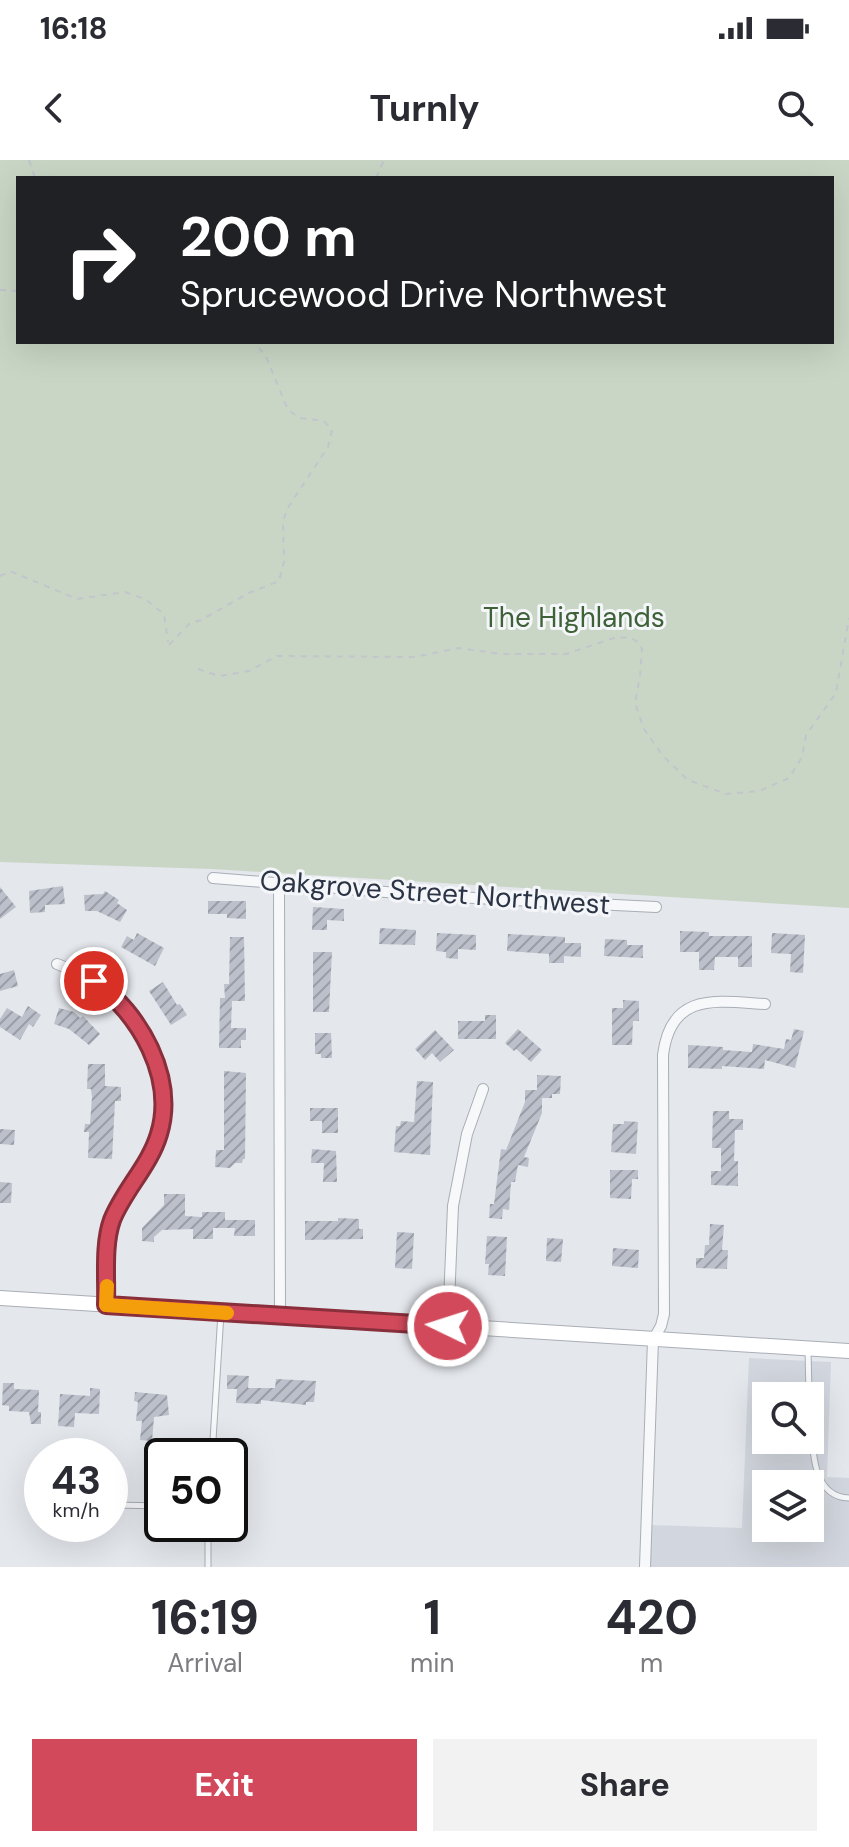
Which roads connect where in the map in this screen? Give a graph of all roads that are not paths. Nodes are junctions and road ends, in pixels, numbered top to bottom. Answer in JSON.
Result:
{"nodes":[{"id":1,"x":213,"y":878,"type":"dead end"},
{"id":2,"x":279,"y":884,"type":"junction"},
{"id":3,"x":656,"y":907,"type":"dead end"},
{"id":4,"x":57,"y":964,"type":"dead end"},
{"id":5,"x":765,"y":1004,"type":"dead end"},
{"id":6,"x":483,"y":1089,"type":"dead end"},
{"id":7,"x":0,"y":1298,"type":"edge"},
{"id":8,"x":106,"y":1305,"type":"junction"},
{"id":9,"x":221,"y":1312,"type":"junction"},
{"id":10,"x":280,"y":1316,"type":"junction"},
{"id":11,"x":448,"y":1326,"type":"junction"},
{"id":12,"x":653,"y":1340,"type":"junction"},
{"id":13,"x":808,"y":1348,"type":"junction"},
{"id":14,"x":849,"y":1351,"type":"edge"},
{"id":15,"x":809,"y":1382,"type":"edge"},
{"id":16,"x":213,"y":1438,"type":"edge"},
{"id":17,"x":814,"y":1454,"type":"edge"},
{"id":18,"x":849,"y":1498,"type":"edge"},
{"id":19,"x":208,"y":1542,"type":"edge"},
{"id":20,"x":208,"y":1567,"type":"edge"},
{"id":21,"x":645,"y":1567,"type":"edge"}],
"edges":[{"from":1,"to":2,"type":"street","name":"Oakgrove Street Northwest"},
{"from":2,"to":3,"type":"street","name":"Oakgrove Street Northwest"},
{"from":2,"to":10,"type":"street"},
{"from":4,"to":8,"type":"street"},
{"from":5,"to":12,"type":"street"},
{"from":6,"to":11,"type":"street"},
{"from":7,"to":8,"type":"main road"},
{"from":8,"to":9,"type":"main road"},
{"from":9,"to":10,"type":"main road"},
{"from":9,"to":16,"type":"lane"},
{"from":10,"to":11,"type":"main road"},
{"from":11,"to":12,"type":"main road"},
{"from":12,"to":13,"type":"main road"},
{"from":12,"to":21,"type":"street"},
{"from":13,"to":14,"type":"main road"},
{"from":13,"to":15,"type":"lane"},
{"from":17,"to":18,"type":"lane"},
{"from":19,"to":20,"type":"lane"}]}
